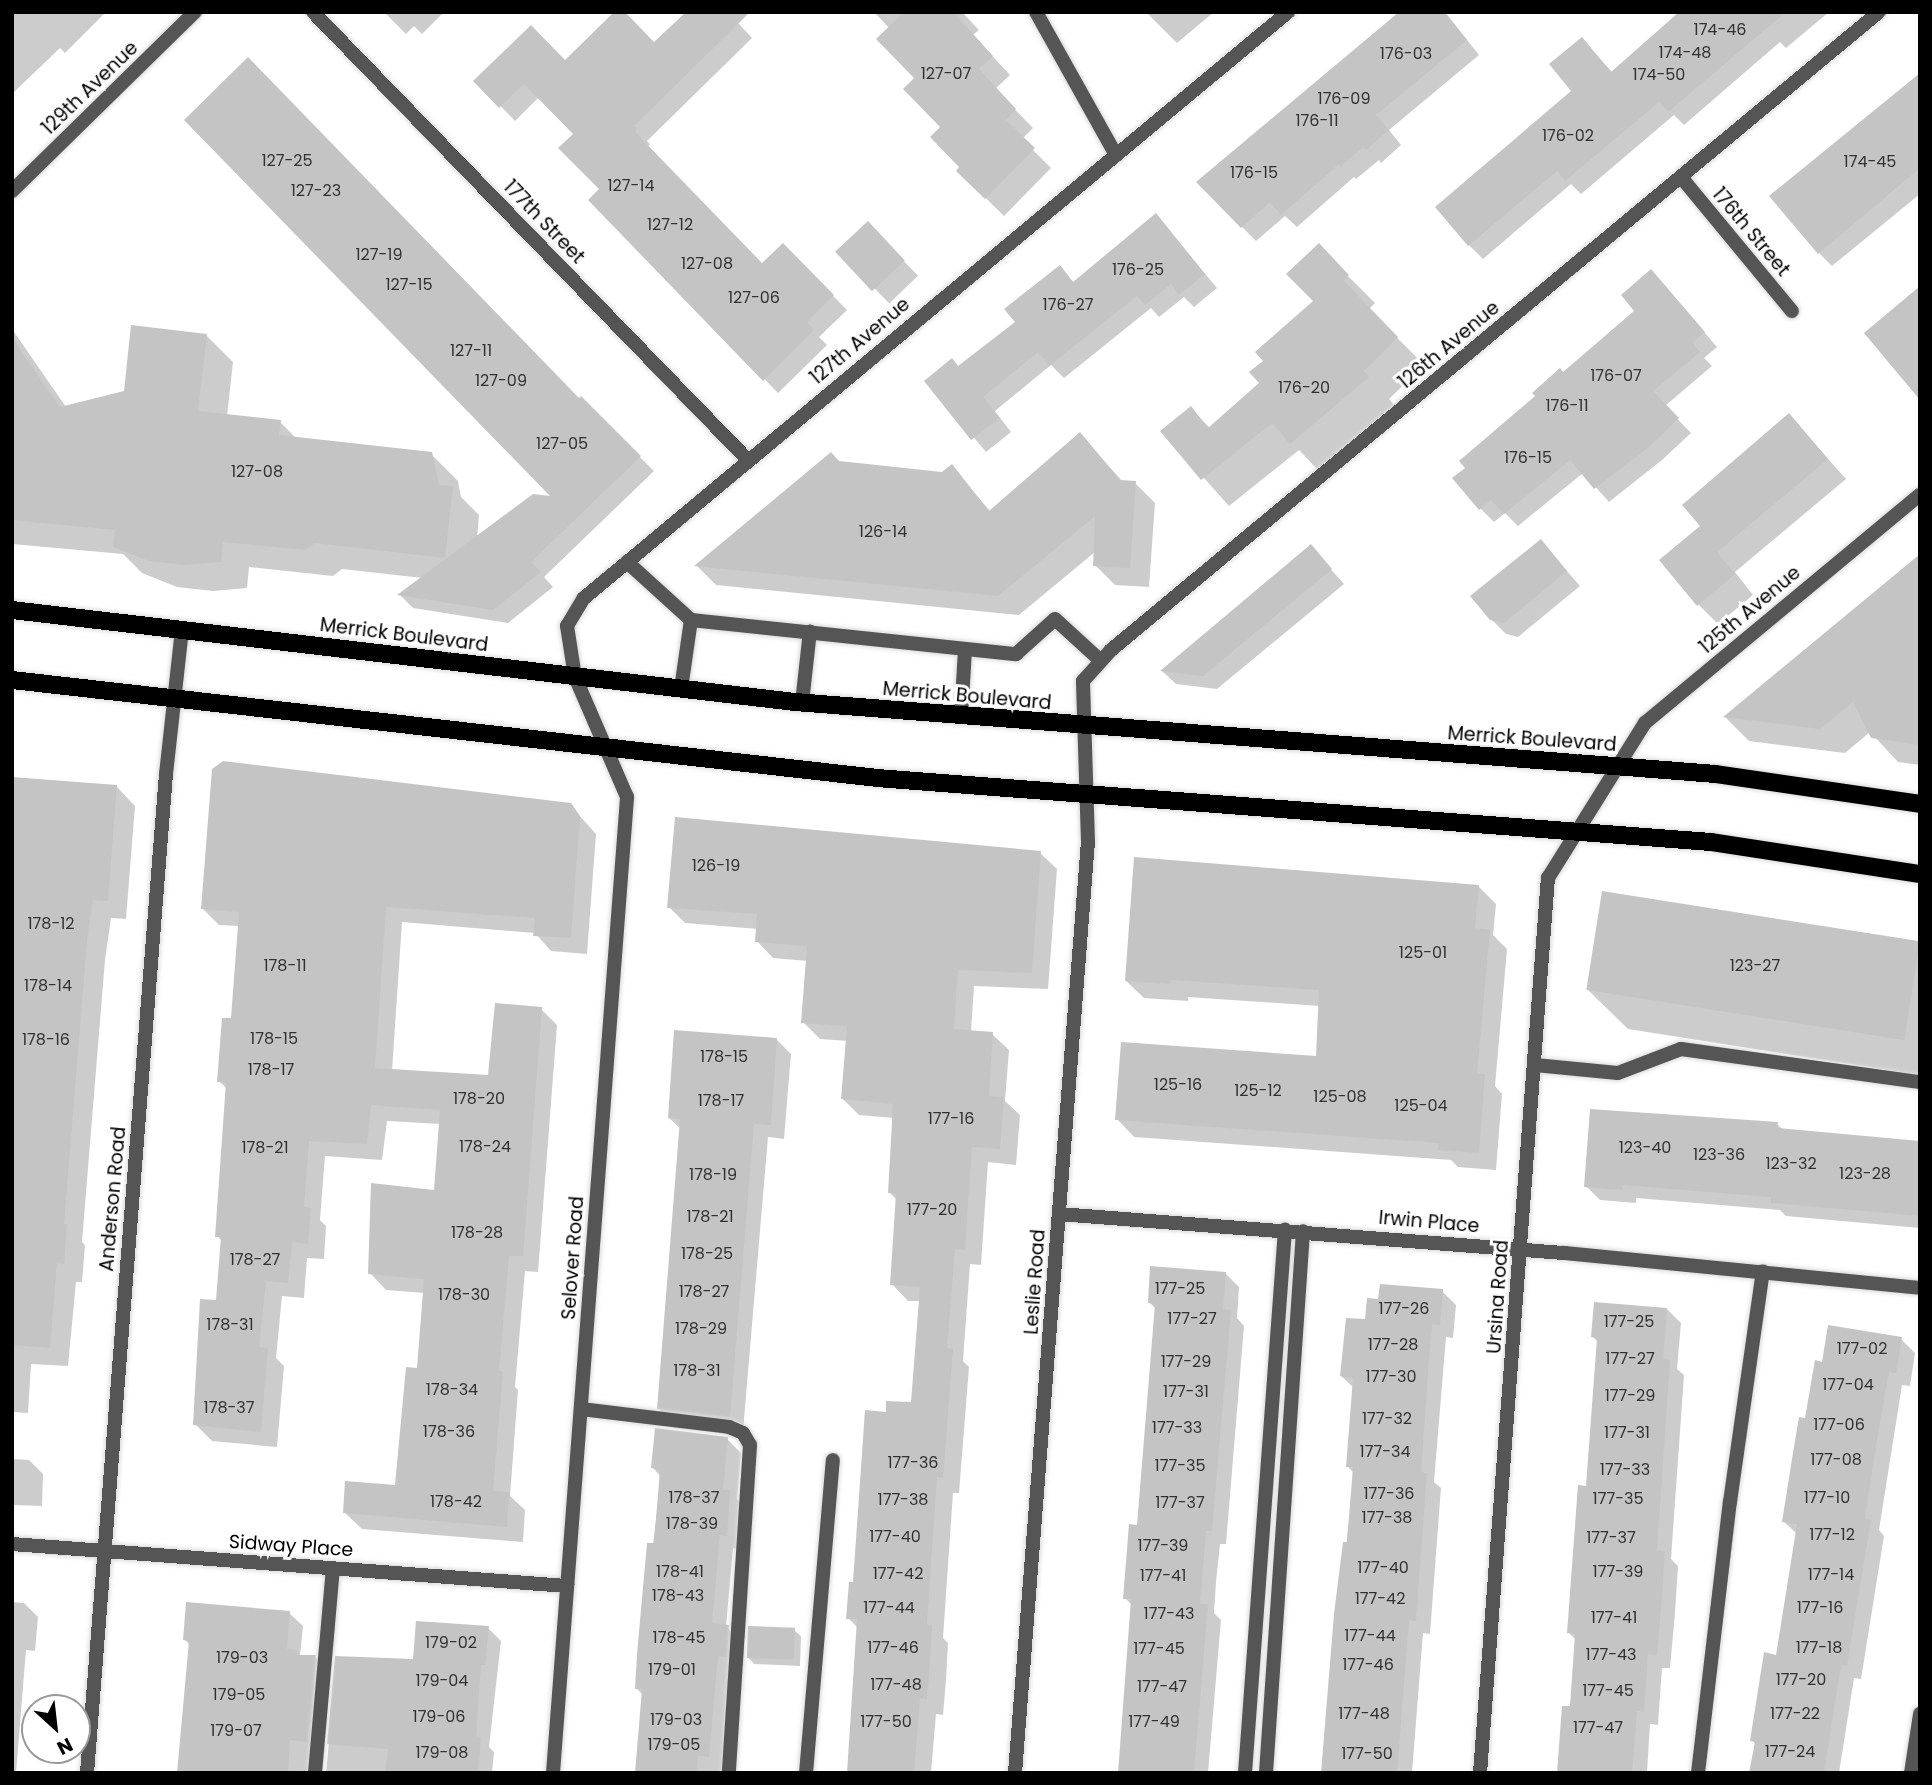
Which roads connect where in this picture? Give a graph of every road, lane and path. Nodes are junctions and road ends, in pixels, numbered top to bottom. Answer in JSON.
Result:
{"nodes":[{"id":1,"x":195,"y":12,"type":"edge"},
{"id":2,"x":313,"y":12,"type":"edge"},
{"id":3,"x":1036,"y":12,"type":"edge"},
{"id":4,"x":1288,"y":12,"type":"edge"},
{"id":5,"x":1879,"y":12,"type":"edge"},
{"id":6,"x":1116,"y":155,"type":"junction"},
{"id":7,"x":1681,"y":177,"type":"junction"},
{"id":8,"x":12,"y":191,"type":"edge"},
{"id":9,"x":1792,"y":311,"type":"dead end"},
{"id":10,"x":747,"y":459,"type":"junction"},
{"id":11,"x":1920,"y":495,"type":"edge"},
{"id":12,"x":627,"y":562,"type":"junction"},
{"id":13,"x":12,"y":610,"type":"edge"},
{"id":14,"x":691,"y":620,"type":"junction"},
{"id":15,"x":182,"y":629,"type":"junction"},
{"id":16,"x":810,"y":631,"type":"junction"},
{"id":17,"x":965,"y":649,"type":"junction"},
{"id":18,"x":1101,"y":662,"type":"junction"},
{"id":19,"x":575,"y":677,"type":"junction"},
{"id":20,"x":12,"y":680,"type":"edge"},
{"id":21,"x":681,"y":689,"type":"junction"},
{"id":22,"x":174,"y":698,"type":"junction"},
{"id":23,"x":802,"y":703,"type":"junction"},
{"id":24,"x":961,"y":717,"type":"junction"},
{"id":25,"x":1085,"y":727,"type":"junction"},
{"id":26,"x":606,"y":749,"type":"junction"},
{"id":27,"x":1617,"y":766,"type":"junction"},
{"id":28,"x":1087,"y":795,"type":"junction"},
{"id":29,"x":1920,"y":804,"type":"edge"},
{"id":30,"x":1577,"y":831,"type":"junction"},
{"id":31,"x":1920,"y":874,"type":"edge"},
{"id":32,"x":1535,"y":1065,"type":"junction"},
{"id":33,"x":1920,"y":1082,"type":"edge"},
{"id":34,"x":1059,"y":1213,"type":"junction"},
{"id":35,"x":1285,"y":1229,"type":"junction"},
{"id":36,"x":1303,"y":1231,"type":"junction"},
{"id":37,"x":1521,"y":1249,"type":"junction"},
{"id":38,"x":1763,"y":1271,"type":"junction"},
{"id":39,"x":1920,"y":1289,"type":"edge"},
{"id":40,"x":581,"y":1409,"type":"junction"},
{"id":41,"x":833,"y":1460,"type":"dead end"},
{"id":42,"x":12,"y":1544,"type":"edge"},
{"id":43,"x":104,"y":1551,"type":"junction"},
{"id":44,"x":333,"y":1569,"type":"junction"},
{"id":45,"x":567,"y":1586,"type":"junction"},
{"id":46,"x":1920,"y":1714,"type":"edge"},
{"id":47,"x":88,"y":1773,"type":"edge"},
{"id":48,"x":315,"y":1773,"type":"edge"},
{"id":49,"x":553,"y":1773,"type":"edge"},
{"id":50,"x":729,"y":1773,"type":"edge"},
{"id":51,"x":806,"y":1773,"type":"edge"},
{"id":52,"x":1015,"y":1773,"type":"edge"},
{"id":53,"x":1245,"y":1773,"type":"edge"},
{"id":54,"x":1266,"y":1773,"type":"edge"},
{"id":55,"x":1480,"y":1773,"type":"edge"},
{"id":56,"x":1698,"y":1773,"type":"edge"},
{"id":57,"x":1910,"y":1773,"type":"edge"}],
"edges":[{"from":1,"to":8,"type":"street","name":"129th Avenue"},
{"from":2,"to":10,"type":"street","name":"177th Street"},
{"from":3,"to":6,"type":"street"},
{"from":4,"to":6,"type":"street","name":"127th Avenue"},
{"from":5,"to":7,"type":"street","name":"126th Avenue"},
{"from":6,"to":10,"type":"street","name":"127th Avenue"},
{"from":7,"to":9,"type":"street","name":"176th Street"},
{"from":7,"to":18,"type":"street","name":"126th Avenue"},
{"from":10,"to":12,"type":"street","name":"127th Avenue"},
{"from":11,"to":27,"type":"street","name":"125th Avenue"},
{"from":12,"to":14,"type":"street"},
{"from":12,"to":19,"type":"street","name":"127th Avenue"},
{"from":13,"to":15,"type":"main road","name":"Merrick Boulevard"},
{"from":14,"to":16,"type":"street"},
{"from":14,"to":21,"type":"street"},
{"from":15,"to":19,"type":"main road","name":"Merrick Boulevard"},
{"from":15,"to":22,"type":"street","name":"Anderson Road"},
{"from":16,"to":17,"type":"street"},
{"from":16,"to":23,"type":"street"},
{"from":17,"to":18,"type":"street"},
{"from":17,"to":24,"type":"street"},
{"from":18,"to":25,"type":"street","name":"126th Avenue"},
{"from":19,"to":21,"type":"main road","name":"Merrick Boulevard"},
{"from":19,"to":26,"type":"street","name":"127th Avenue"},
{"from":20,"to":22,"type":"main road"},
{"from":21,"to":23,"type":"main road","name":"Merrick Boulevard"},
{"from":22,"to":26,"type":"main road"},
{"from":22,"to":43,"type":"street","name":"Anderson Road"},
{"from":23,"to":24,"type":"main road","name":"Merrick Boulevard"},
{"from":24,"to":25,"type":"main road","name":"Merrick Boulevard"},
{"from":25,"to":27,"type":"main road","name":"Merrick Boulevard"},
{"from":25,"to":28,"type":"street","name":"Leslie Road"},
{"from":26,"to":28,"type":"main road"},
{"from":26,"to":40,"type":"street","name":"Selover Road"},
{"from":27,"to":29,"type":"main road","name":"Merrick Boulevard"},
{"from":27,"to":30,"type":"street","name":"125th Avenue"},
{"from":28,"to":30,"type":"main road"},
{"from":28,"to":34,"type":"street","name":"Leslie Road"},
{"from":30,"to":31,"type":"main road"},
{"from":30,"to":32,"type":"street","name":"Ursina Road"},
{"from":32,"to":33,"type":"street"},
{"from":32,"to":37,"type":"street","name":"Ursina Road"},
{"from":34,"to":35,"type":"street","name":"Irwin Place"},
{"from":34,"to":52,"type":"street","name":"Leslie Road"},
{"from":35,"to":36,"type":"street","name":"Irwin Place"},
{"from":35,"to":53,"type":"street"},
{"from":36,"to":37,"type":"street","name":"Irwin Place"},
{"from":36,"to":54,"type":"street"},
{"from":37,"to":38,"type":"street","name":"Irwin Place"},
{"from":37,"to":55,"type":"street","name":"Ursina Road"},
{"from":38,"to":39,"type":"street","name":"Irwin Place"},
{"from":38,"to":56,"type":"street"},
{"from":40,"to":45,"type":"street","name":"Selover Road"},
{"from":40,"to":50,"type":"street"},
{"from":41,"to":51,"type":"street"},
{"from":42,"to":43,"type":"street","name":"Sidway Place"},
{"from":43,"to":44,"type":"street","name":"Sidway Place"},
{"from":43,"to":47,"type":"street","name":"Anderson Road"},
{"from":44,"to":45,"type":"street","name":"Sidway Place"},
{"from":44,"to":48,"type":"street"},
{"from":45,"to":49,"type":"street","name":"Selover Road"},
{"from":46,"to":57,"type":"street"}]}
